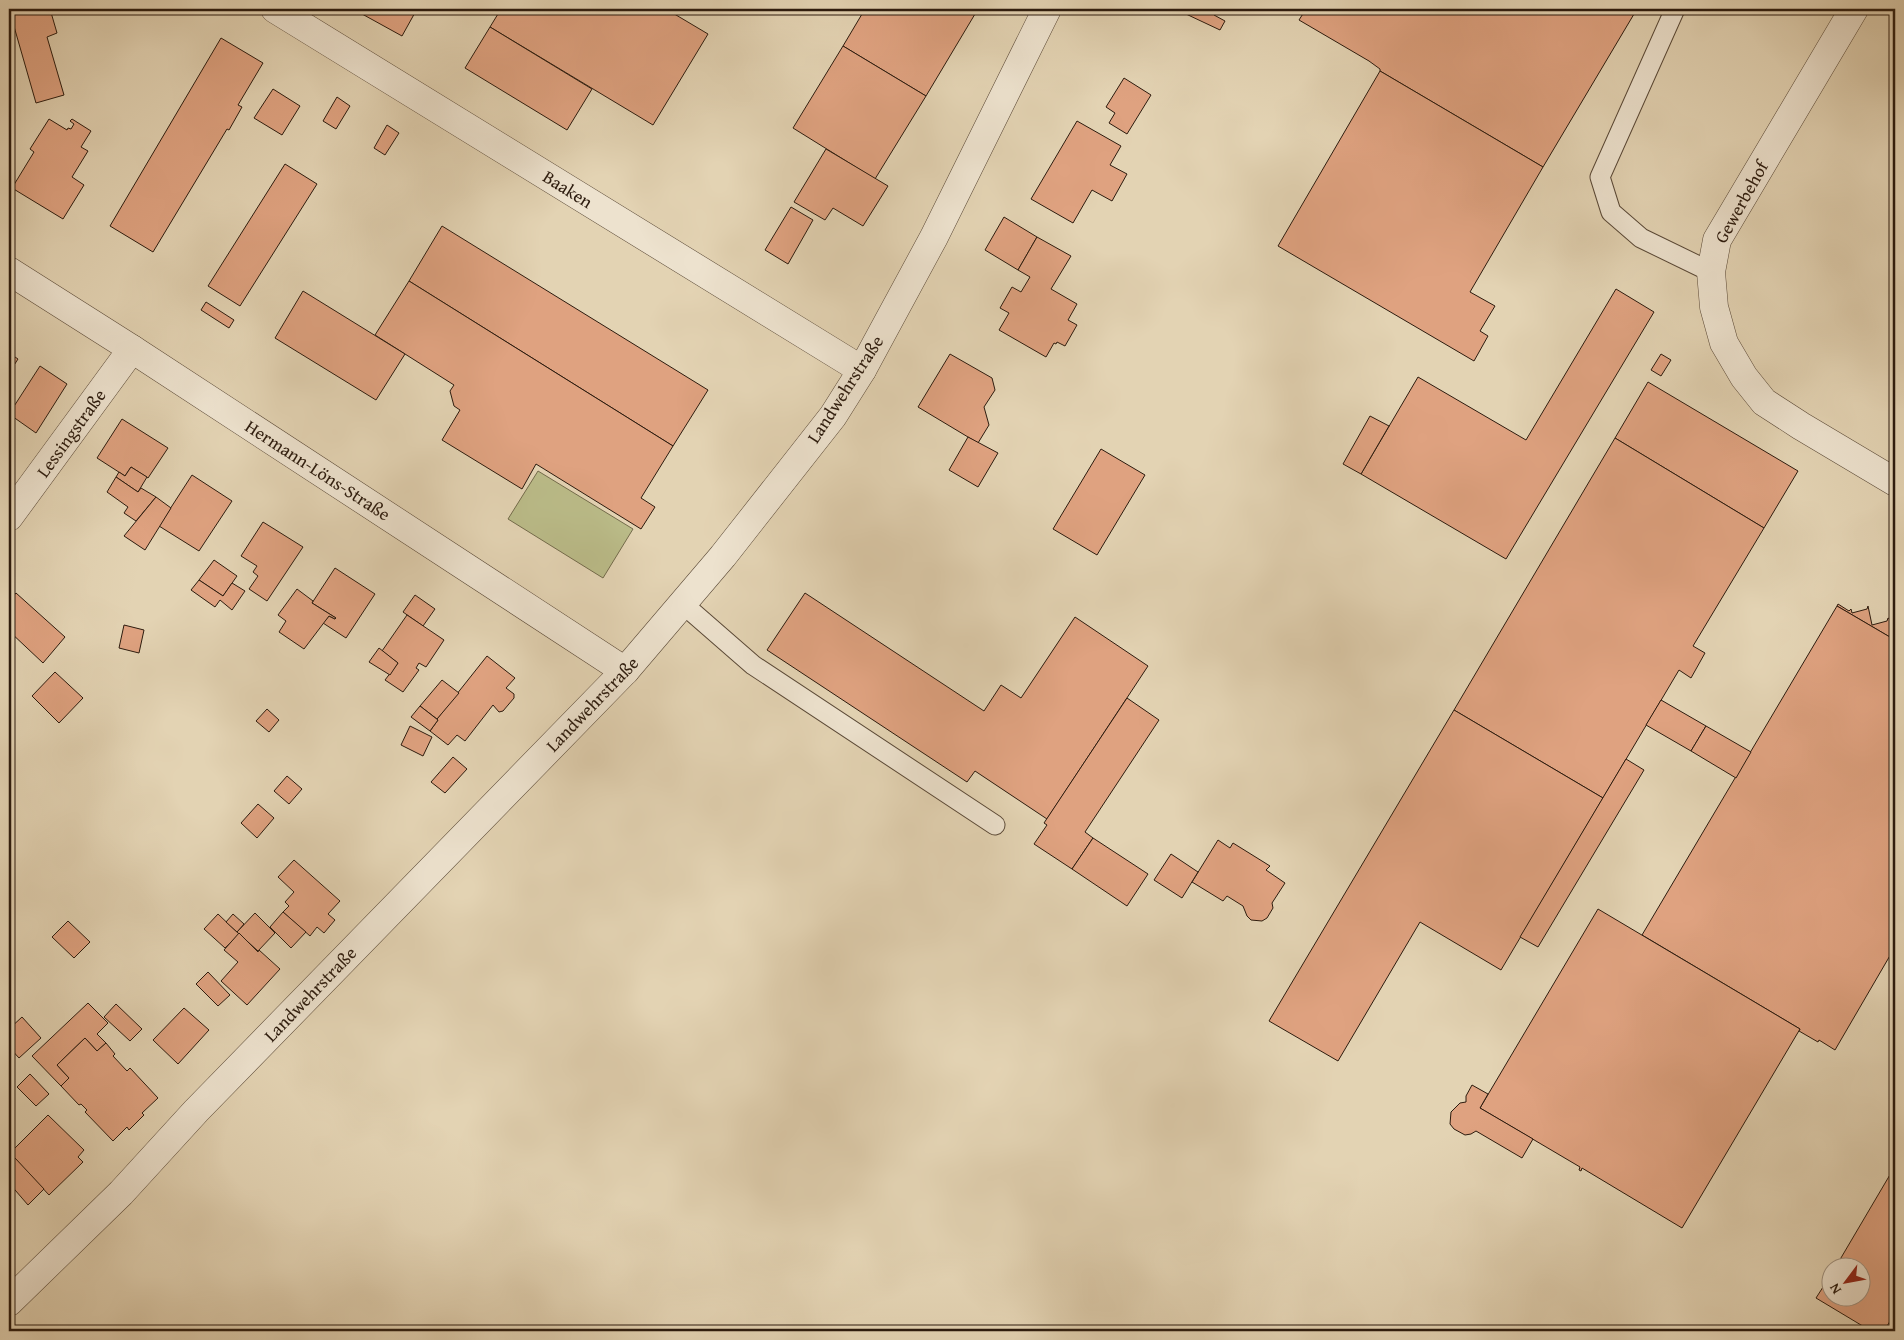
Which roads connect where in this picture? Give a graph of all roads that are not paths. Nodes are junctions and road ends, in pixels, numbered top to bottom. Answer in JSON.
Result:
{"nodes":[{"id":1,"x":275,"y":9,"type":"edge"},
{"id":2,"x":1047,"y":9,"type":"edge"},
{"id":3,"x":1675,"y":9,"type":"edge"},
{"id":4,"x":1854,"y":9,"type":"edge"},
{"id":5,"x":9,"y":271,"type":"edge"},
{"id":6,"x":1711,"y":272,"type":"junction"},
{"id":7,"x":132,"y":348,"type":"junction"},
{"id":8,"x":862,"y":370,"type":"junction"},
{"id":9,"x":1895,"y":482,"type":"edge"},
{"id":10,"x":9,"y":517,"type":"edge"},
{"id":11,"x":683,"y":604,"type":"junction"},
{"id":12,"x":626,"y":671,"type":"junction"},
{"id":13,"x":995,"y":826,"type":"dead end"},
{"id":14,"x":9,"y":1302,"type":"edge"}],
"edges":[{"from":1,"to":8,"type":"street","name":"Baaken"},
{"from":2,"to":8,"type":"street","name":"Landwehrstraße"},
{"from":3,"to":6,"type":"lane"},
{"from":4,"to":6,"type":"street","name":"Gewerbehof"},
{"from":5,"to":7,"type":"street","name":"Hermann-Löns-Straße"},
{"from":6,"to":9,"type":"street","name":"Gewerbehof"},
{"from":7,"to":10,"type":"street","name":"Lessingstraße"},
{"from":7,"to":12,"type":"street","name":"Hermann-Löns-Straße"},
{"from":8,"to":11,"type":"street","name":"Landwehrstraße"},
{"from":11,"to":12,"type":"street","name":"Landwehrstraße"},
{"from":11,"to":13,"type":"lane"},
{"from":12,"to":14,"type":"street","name":"Landwehrstraße"}]}
